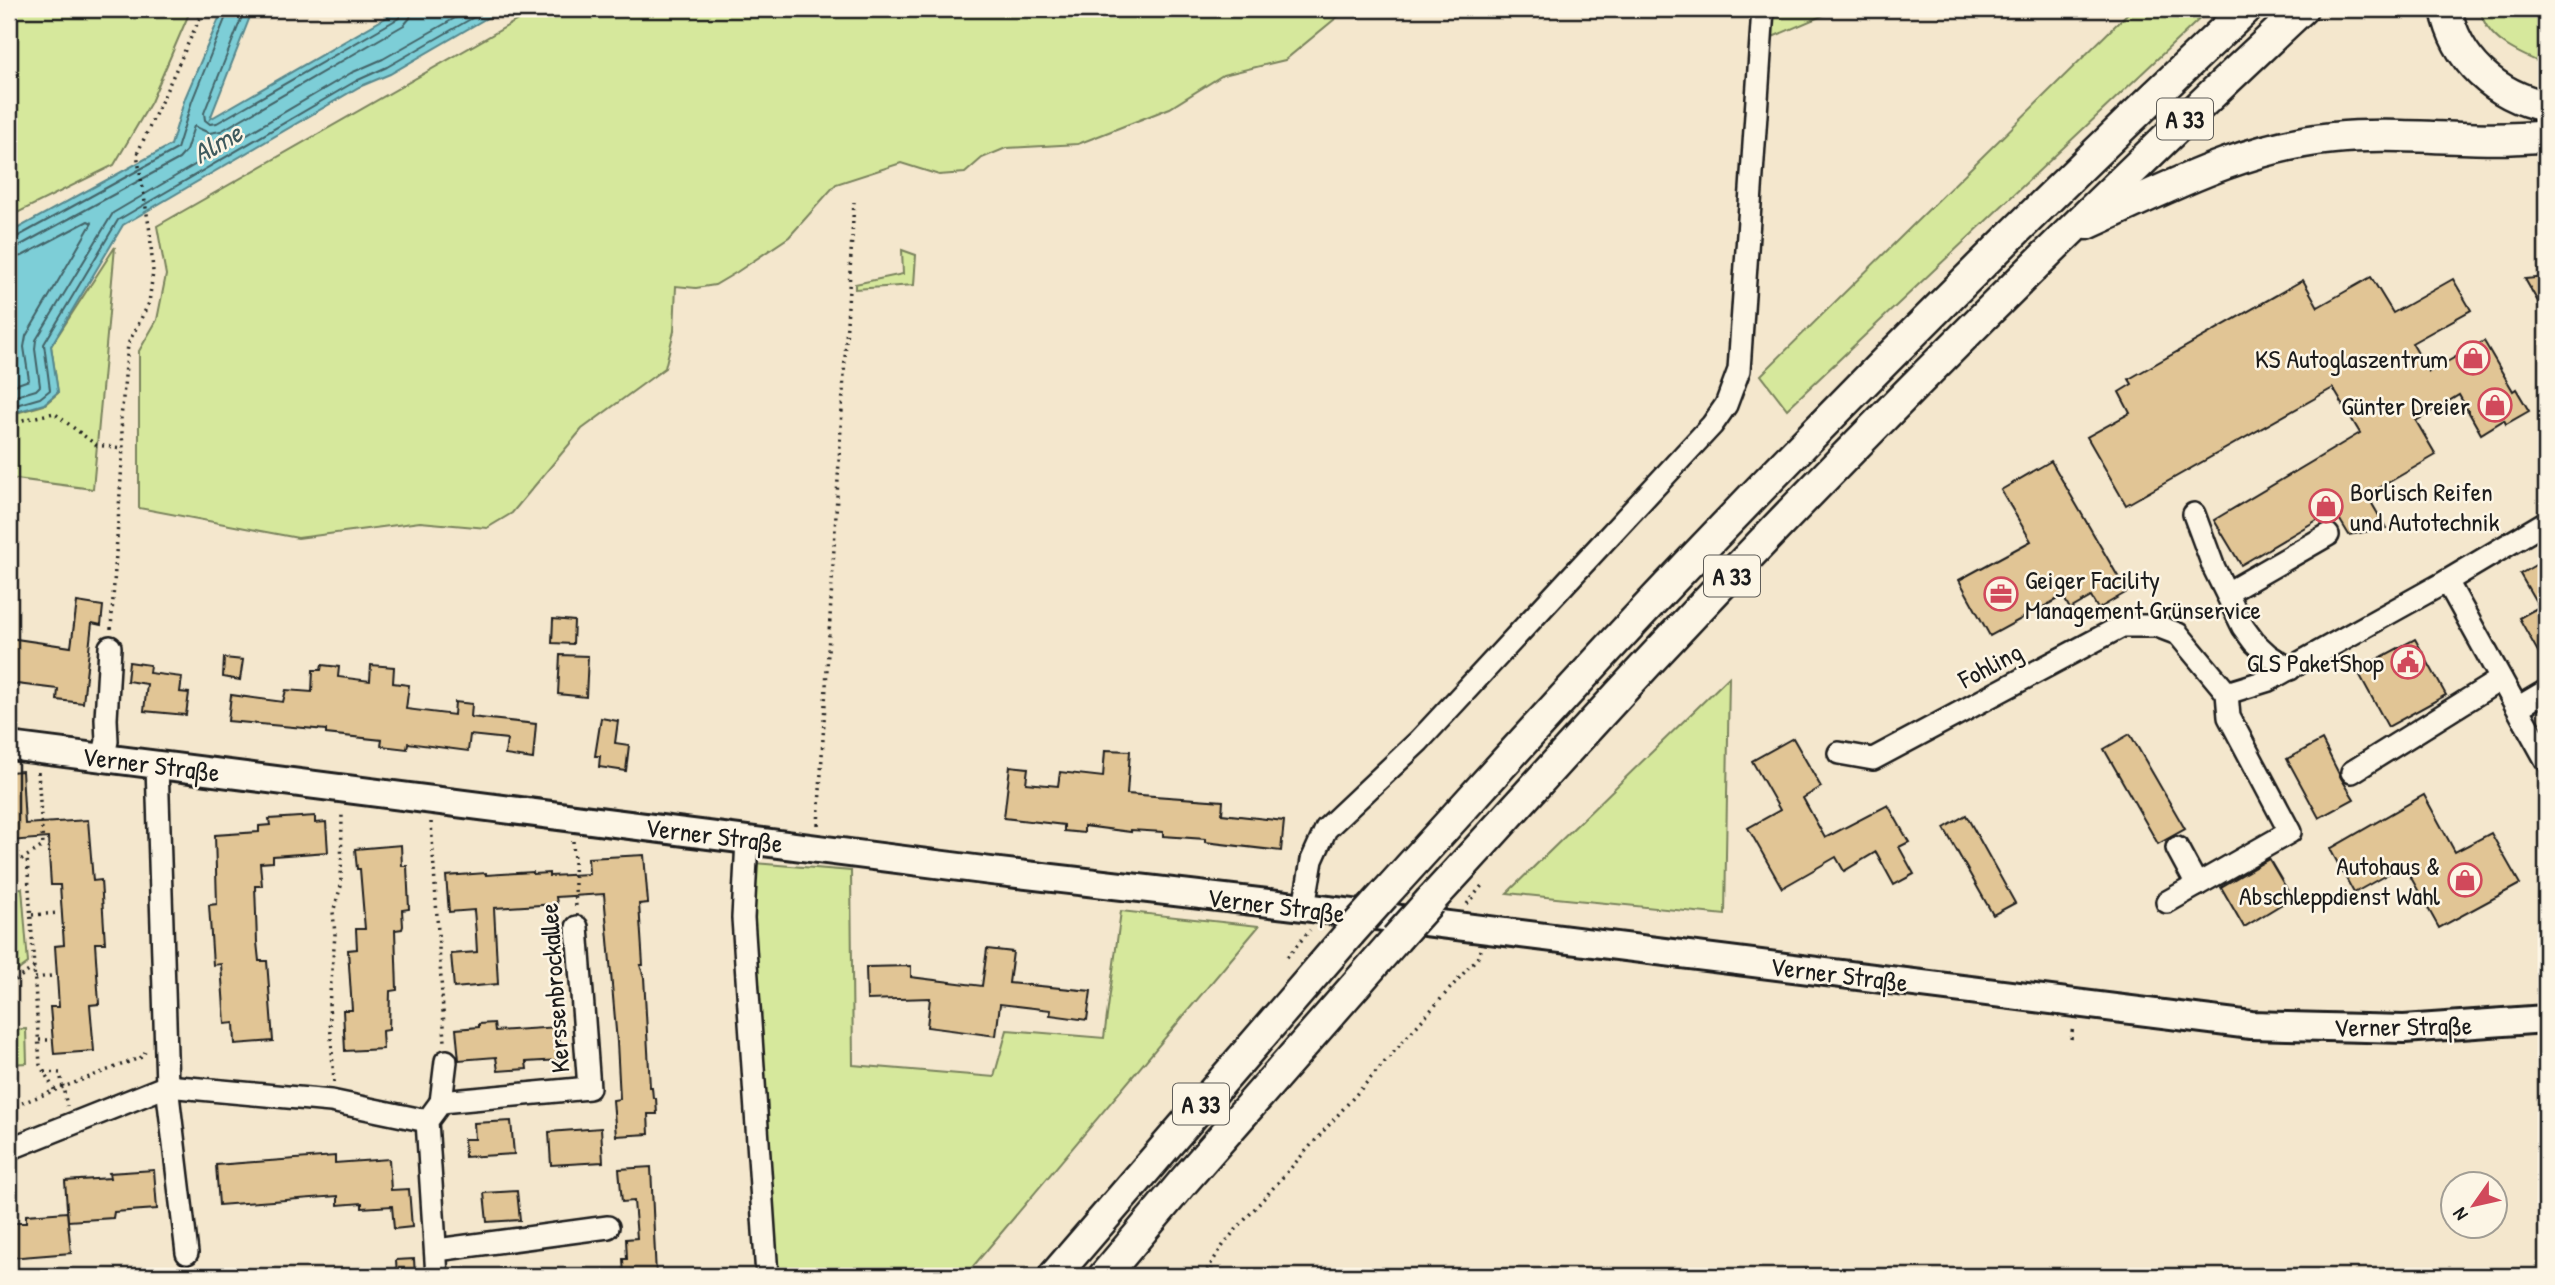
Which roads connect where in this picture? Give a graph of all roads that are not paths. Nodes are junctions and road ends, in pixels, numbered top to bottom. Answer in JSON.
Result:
{"nodes":[{"id":1,"x":1763,"y":9,"type":"edge"},
{"id":2,"x":2246,"y":9,"type":"edge"},
{"id":3,"x":2302,"y":9,"type":"edge"},
{"id":4,"x":2446,"y":9,"type":"edge"},
{"id":5,"x":2546,"y":106,"type":"edge"},
{"id":6,"x":2546,"y":136,"type":"edge"},
{"id":7,"x":2070,"y":231,"type":"junction"},
{"id":8,"x":2194,"y":514,"type":"dead end"},
{"id":9,"x":2546,"y":522,"type":"edge"},
{"id":10,"x":2328,"y":535,"type":"dead end"},
{"id":11,"x":2447,"y":580,"type":"junction"},
{"id":12,"x":2227,"y":593,"type":"junction"},
{"id":13,"x":110,"y":647,"type":"road end"},
{"id":14,"x":2290,"y":669,"type":"junction"},
{"id":15,"x":2501,"y":679,"type":"junction"},
{"id":16,"x":2546,"y":691,"type":"edge"},
{"id":17,"x":2227,"y":693,"type":"junction"},
{"id":18,"x":2519,"y":707,"type":"junction"},
{"id":19,"x":9,"y":746,"type":"edge"},
{"id":20,"x":1839,"y":753,"type":"dead end"},
{"id":21,"x":103,"y":758,"type":"junction"},
{"id":22,"x":2546,"y":760,"type":"edge"},
{"id":23,"x":157,"y":765,"type":"junction"},
{"id":24,"x":2352,"y":772,"type":"dead end"},
{"id":25,"x":747,"y":840,"type":"junction"},
{"id":26,"x":2177,"y":848,"type":"dead end"},
{"id":27,"x":2197,"y":885,"type":"junction"},
{"id":28,"x":2167,"y":902,"type":"dead end"},
{"id":29,"x":1307,"y":919,"type":"junction"},
{"id":30,"x":577,"y":927,"type":"road end"},
{"id":31,"x":2546,"y":1019,"type":"edge"},
{"id":32,"x":446,"y":1061,"type":"road end"},
{"id":33,"x":167,"y":1086,"type":"junction"},
{"id":34,"x":441,"y":1102,"type":"junction"},
{"id":35,"x":427,"y":1121,"type":"junction"},
{"id":36,"x":9,"y":1149,"type":"edge"},
{"id":37,"x":608,"y":1227,"type":"dead end"},
{"id":38,"x":437,"y":1250,"type":"junction"},
{"id":39,"x":187,"y":1253,"type":"dead end"},
{"id":40,"x":437,"y":1276,"type":"edge"},
{"id":41,"x":767,"y":1276,"type":"edge"},
{"id":42,"x":1054,"y":1276,"type":"edge"},
{"id":43,"x":1104,"y":1276,"type":"edge"}],
"edges":[{"from":1,"to":29,"type":"street"},
{"from":2,"to":42,"type":"highway","number":"A 33","bridge":true},
{"from":3,"to":7,"type":"highway","number":"A 33"},
{"from":4,"to":5,"type":"highway"},
{"from":6,"to":7,"type":"highway"},
{"from":7,"to":43,"type":"highway","number":"A 33","bridge":true},
{"from":8,"to":12,"type":"street"},
{"from":9,"to":11,"type":"street"},
{"from":10,"to":12,"type":"street"},
{"from":11,"to":14,"type":"street"},
{"from":11,"to":15,"type":"street"},
{"from":12,"to":14,"type":"street"},
{"from":13,"to":21,"type":"street"},
{"from":14,"to":17,"type":"street"},
{"from":15,"to":18,"type":"street"},
{"from":15,"to":24,"type":"street"},
{"from":16,"to":18,"type":"street"},
{"from":17,"to":20,"type":"street","name":"Fohling"},
{"from":17,"to":27,"type":"street"},
{"from":18,"to":22,"type":"street"},
{"from":19,"to":21,"type":"main road","name":"Verner Straße"},
{"from":21,"to":23,"type":"main road","name":"Verner Straße"},
{"from":23,"to":25,"type":"main road","name":"Verner Straße"},
{"from":23,"to":33,"type":"street"},
{"from":25,"to":29,"type":"main road","name":"Verner Straße"},
{"from":25,"to":41,"type":"street"},
{"from":26,"to":27,"type":"street"},
{"from":27,"to":28,"type":"street"},
{"from":29,"to":31,"type":"main road","name":"Verner Straße"},
{"from":30,"to":34,"type":"street","name":"Kerssenbrockallee"},
{"from":32,"to":34,"type":"street"},
{"from":33,"to":35,"type":"street"},
{"from":33,"to":36,"type":"street"},
{"from":33,"to":39,"type":"street"},
{"from":34,"to":35,"type":"street"},
{"from":35,"to":38,"type":"street"},
{"from":37,"to":38,"type":"street"},
{"from":38,"to":40,"type":"street"}]}
